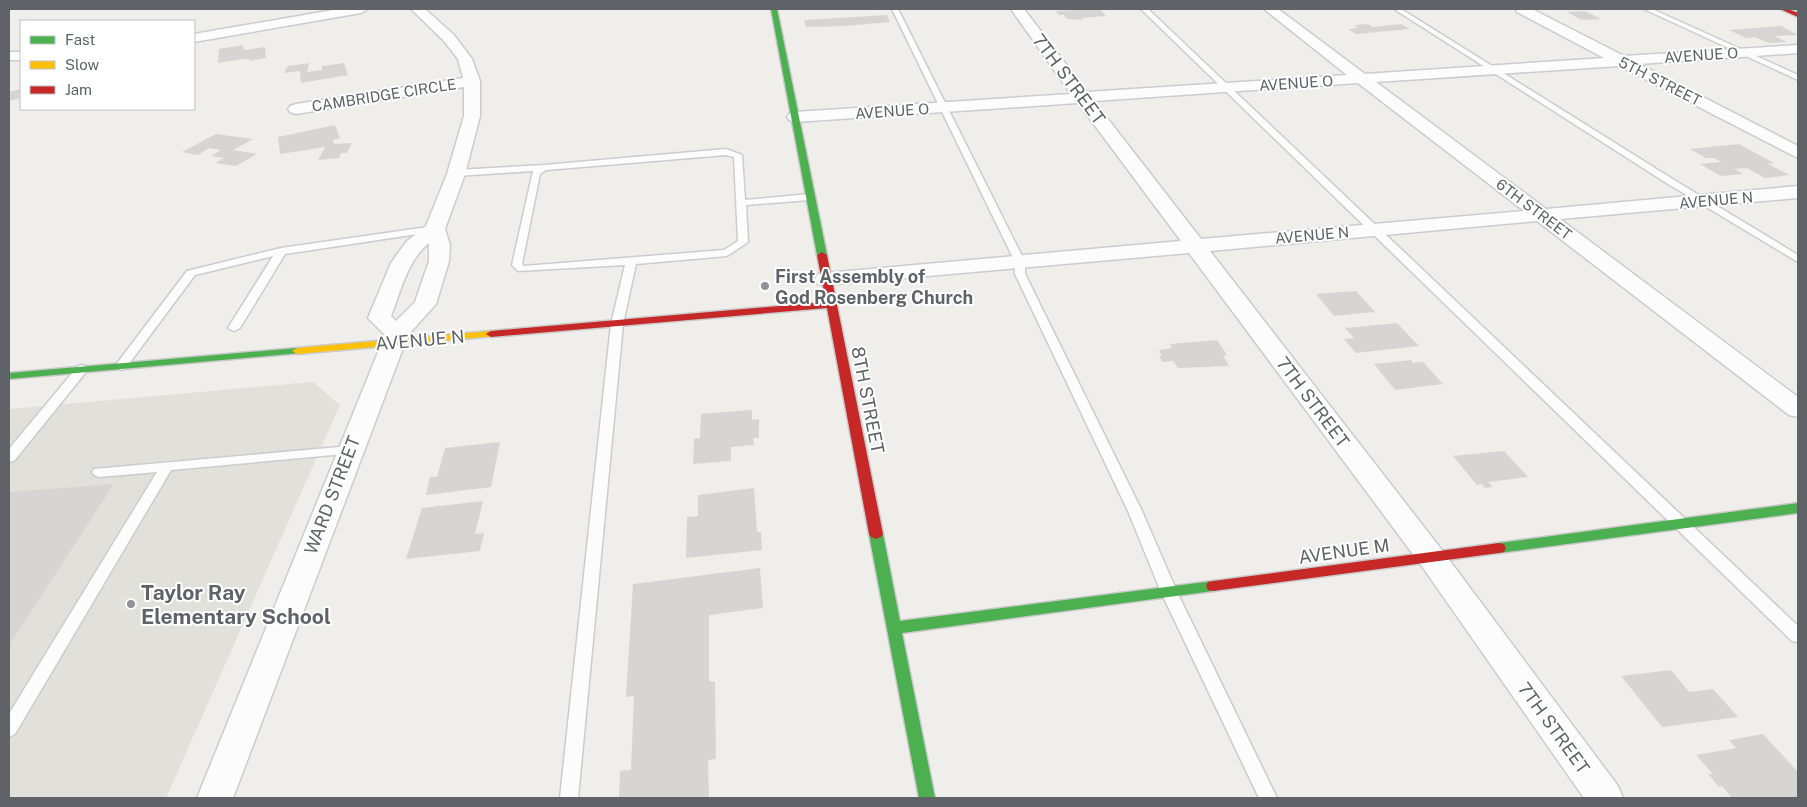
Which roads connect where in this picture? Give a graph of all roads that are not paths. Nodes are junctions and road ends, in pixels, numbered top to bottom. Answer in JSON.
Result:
{"nodes":[{"id":1,"x":361,"y":9,"type":"edge"},
{"id":2,"x":417,"y":9,"type":"edge"},
{"id":3,"x":774,"y":9,"type":"edge"},
{"id":4,"x":895,"y":9,"type":"edge"},
{"id":5,"x":1017,"y":9,"type":"edge"},
{"id":6,"x":1144,"y":9,"type":"edge"},
{"id":7,"x":1270,"y":9,"type":"edge"},
{"id":8,"x":1397,"y":9,"type":"edge"},
{"id":9,"x":1522,"y":9,"type":"edge"},
{"id":10,"x":1648,"y":9,"type":"edge"},
{"id":11,"x":1783,"y":9,"type":"edge"},
{"id":12,"x":1798,"y":15,"type":"edge"},
{"id":13,"x":195,"y":38,"type":"edge"},
{"id":14,"x":1798,"y":48,"type":"edge"},
{"id":15,"x":1743,"y":52,"type":"junction"},
{"id":16,"x":1620,"y":61,"type":"junction"},
{"id":17,"x":1495,"y":69,"type":"junction"},
{"id":18,"x":1362,"y":78,"type":"junction"},
{"id":19,"x":1798,"y":78,"type":"edge"},
{"id":20,"x":472,"y":81,"type":"junction"},
{"id":21,"x":1226,"y":88,"type":"junction"},
{"id":22,"x":1082,"y":98,"type":"junction"},
{"id":23,"x":944,"y":107,"type":"junction"},
{"id":24,"x":296,"y":109,"type":"dead end"},
{"id":25,"x":795,"y":117,"type":"junction"},
{"id":26,"x":1798,"y":153,"type":"edge"},
{"id":27,"x":544,"y":168,"type":"junction"},
{"id":28,"x":456,"y":173,"type":"junction"},
{"id":29,"x":1798,"y":192,"type":"edge"},
{"id":30,"x":810,"y":197,"type":"junction"},
{"id":31,"x":1704,"y":201,"type":"junction"},
{"id":32,"x":741,"y":203,"type":"junction"},
{"id":33,"x":1543,"y":215,"type":"junction"},
{"id":34,"x":435,"y":229,"type":"junction"},
{"id":35,"x":1374,"y":230,"type":"junction"},
{"id":36,"x":1194,"y":246,"type":"junction"},
{"id":37,"x":281,"y":251,"type":"junction"},
{"id":38,"x":1798,"y":259,"type":"edge"},
{"id":39,"x":631,"y":261,"type":"junction"},
{"id":40,"x":1020,"y":262,"type":"junction"},
{"id":41,"x":826,"y":279,"type":"junction"},
{"id":42,"x":831,"y":305,"type":"junction"},
{"id":43,"x":617,"y":324,"type":"junction"},
{"id":44,"x":234,"y":328,"type":"dead end"},
{"id":45,"x":395,"y":338,"type":"junction"},
{"id":46,"x":121,"y":366,"type":"junction"},
{"id":47,"x":82,"y":369,"type":"junction"},
{"id":48,"x":9,"y":376,"type":"edge"},
{"id":49,"x":1798,"y":409,"type":"edge"},
{"id":50,"x":350,"y":450,"type":"junction"},
{"id":51,"x":9,"y":458,"type":"edge"},
{"id":52,"x":167,"y":466,"type":"junction"},
{"id":53,"x":98,"y":472,"type":"dead end"},
{"id":54,"x":1798,"y":508,"type":"edge"},
{"id":55,"x":1682,"y":523,"type":"junction"},
{"id":56,"x":1431,"y":557,"type":"junction"},
{"id":57,"x":1169,"y":592,"type":"junction"},
{"id":58,"x":894,"y":628,"type":"junction"},
{"id":59,"x":1798,"y":636,"type":"edge"},
{"id":60,"x":9,"y":729,"type":"edge"},
{"id":61,"x":215,"y":798,"type":"edge"},
{"id":62,"x":569,"y":798,"type":"edge"},
{"id":63,"x":927,"y":798,"type":"edge"},
{"id":64,"x":1268,"y":798,"type":"edge"},
{"id":65,"x":1605,"y":798,"type":"edge"}],
"edges":[{"from":1,"to":13,"type":"street"},
{"from":2,"to":20,"type":"street"},
{"from":3,"to":25,"type":"street","name":"8TH STREET"},
{"from":4,"to":23,"type":"lane"},
{"from":5,"to":22,"type":"street","name":"7TH STREET"},
{"from":6,"to":21,"type":"lane"},
{"from":7,"to":18,"type":"street","name":"6TH STREET"},
{"from":8,"to":17,"type":"lane"},
{"from":9,"to":16,"type":"street","name":"5TH STREET"},
{"from":10,"to":15,"type":"lane"},
{"from":11,"to":12,"type":"street"},
{"from":14,"to":15,"type":"street","name":"AVENUE O"},
{"from":15,"to":16,"type":"street","name":"AVENUE O"},
{"from":15,"to":19,"type":"lane"},
{"from":16,"to":17,"type":"street","name":"AVENUE O"},
{"from":16,"to":26,"type":"street","name":"5TH STREET"},
{"from":17,"to":18,"type":"street","name":"AVENUE O"},
{"from":17,"to":31,"type":"lane"},
{"from":18,"to":21,"type":"street","name":"AVENUE O"},
{"from":18,"to":33,"type":"street","name":"6TH STREET"},
{"from":20,"to":24,"type":"street","name":"CAMBRIDGE CIRCLE"},
{"from":20,"to":28,"type":"street"},
{"from":21,"to":22,"type":"street","name":"AVENUE O"},
{"from":21,"to":35,"type":"lane"},
{"from":22,"to":23,"type":"street","name":"AVENUE O"},
{"from":22,"to":36,"type":"street","name":"7TH STREET"},
{"from":23,"to":25,"type":"street","name":"AVENUE O"},
{"from":23,"to":40,"type":"lane"},
{"from":25,"to":30,"type":"street","name":"8TH STREET"},
{"from":27,"to":28,"type":"lane"},
{"from":27,"to":32,"type":"lane"},
{"from":27,"to":39,"type":"lane"},
{"from":28,"to":34,"type":"street"},
{"from":29,"to":31,"type":"street","name":"AVENUE N"},
{"from":30,"to":32,"type":"lane"},
{"from":30,"to":41,"type":"street","name":"8TH STREET"},
{"from":31,"to":33,"type":"street","name":"AVENUE N"},
{"from":31,"to":38,"type":"lane"},
{"from":32,"to":39,"type":"lane"},
{"from":33,"to":35,"type":"street","name":"AVENUE N"},
{"from":33,"to":49,"type":"street","name":"6TH STREET"},
{"from":34,"to":37,"type":"lane"},
{"from":34,"to":45,"type":"street","name":"WARD STREET"},
{"from":34,"to":45,"type":"street"},
{"from":35,"to":36,"type":"street","name":"AVENUE N"},
{"from":35,"to":55,"type":"lane"},
{"from":36,"to":40,"type":"street","name":"AVENUE N"},
{"from":36,"to":56,"type":"street","name":"7TH STREET"},
{"from":37,"to":44,"type":"lane"},
{"from":37,"to":46,"type":"lane"},
{"from":39,"to":43,"type":"lane"},
{"from":40,"to":41,"type":"street","name":"AVENUE N"},
{"from":40,"to":57,"type":"lane"},
{"from":41,"to":42,"type":"street","name":"8TH STREET"},
{"from":42,"to":43,"type":"street","name":"AVENUE N"},
{"from":42,"to":58,"type":"street","name":"8TH STREET"},
{"from":43,"to":45,"type":"street","name":"AVENUE N"},
{"from":43,"to":62,"type":"lane"},
{"from":45,"to":46,"type":"street","name":"AVENUE N"},
{"from":45,"to":50,"type":"street","name":"WARD STREET"},
{"from":46,"to":47,"type":"street","name":"AVENUE N"},
{"from":47,"to":48,"type":"street","name":"AVENUE N"},
{"from":47,"to":51,"type":"lane"},
{"from":50,"to":52,"type":"lane"},
{"from":50,"to":61,"type":"street","name":"WARD STREET"},
{"from":52,"to":53,"type":"lane"},
{"from":52,"to":60,"type":"lane"},
{"from":54,"to":55,"type":"street","name":"AVENUE M"},
{"from":55,"to":56,"type":"street","name":"AVENUE M"},
{"from":55,"to":59,"type":"lane"},
{"from":56,"to":57,"type":"street","name":"AVENUE M"},
{"from":56,"to":65,"type":"street","name":"7TH STREET"},
{"from":57,"to":58,"type":"street","name":"AVENUE M"},
{"from":57,"to":64,"type":"lane"},
{"from":58,"to":63,"type":"street","name":"8TH STREET"}]}
